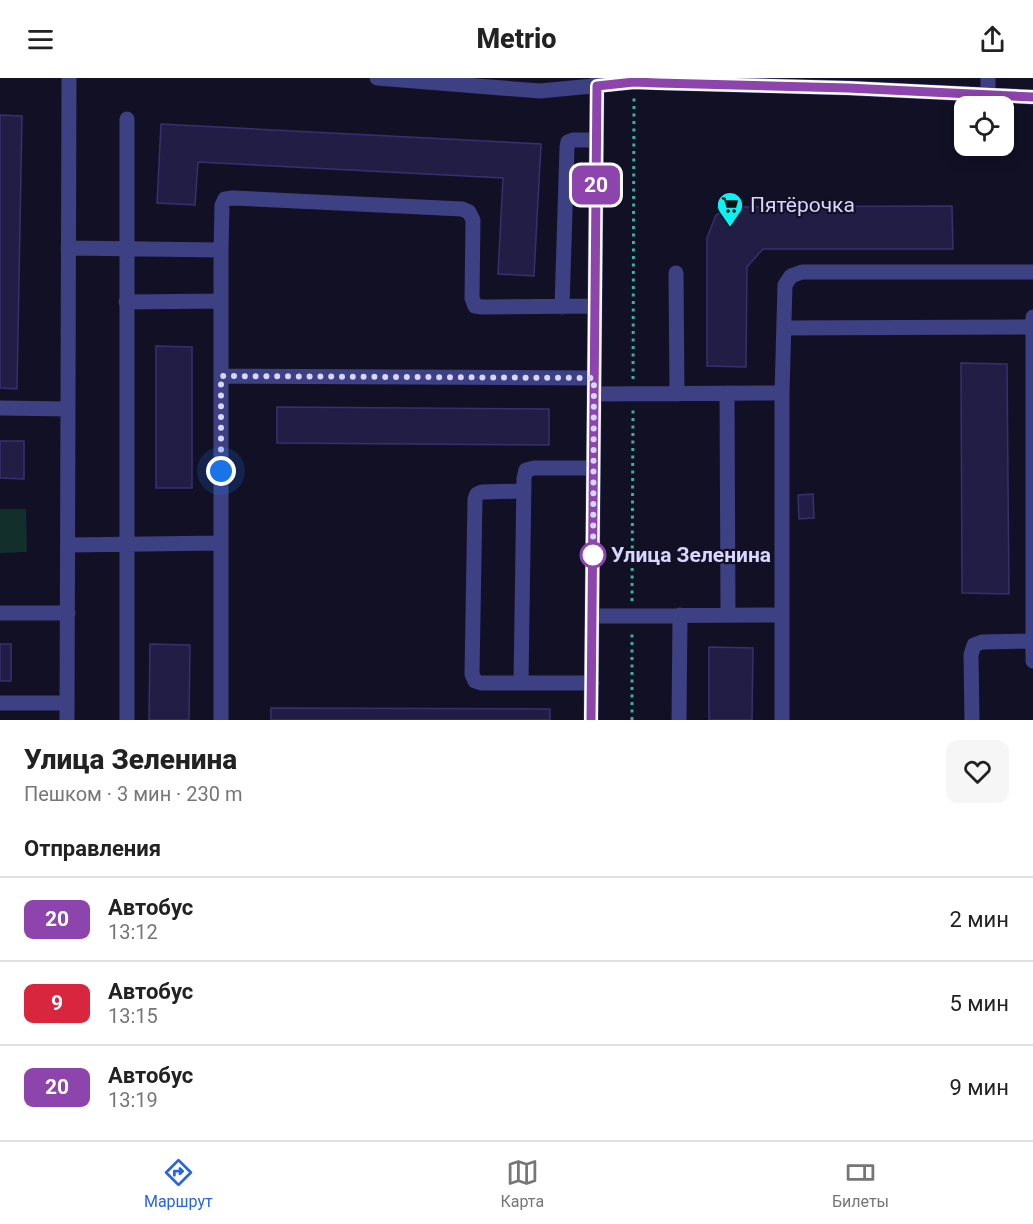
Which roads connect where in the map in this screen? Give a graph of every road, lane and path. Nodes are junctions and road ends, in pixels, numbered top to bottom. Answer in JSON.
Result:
{"nodes":[{"id":1,"x":69,"y":78,"type":"edge"},
{"id":2,"x":376,"y":78,"type":"edge"},
{"id":3,"x":988,"y":78,"type":"edge"},
{"id":4,"x":597,"y":82,"type":"edge"},
{"id":5,"x":988,"y":95,"type":"junction"},
{"id":6,"x":1033,"y":97,"type":"edge"},
{"id":7,"x":127,"y":119,"type":"dead end"},
{"id":8,"x":596,"y":140,"type":"junction"},
{"id":9,"x":68,"y":248,"type":"junction"},
{"id":10,"x":126,"y":249,"type":"junction"},
{"id":11,"x":221,"y":250,"type":"junction"},
{"id":12,"x":1033,"y":272,"type":"edge"},
{"id":13,"x":676,"y":273,"type":"dead end"},
{"id":14,"x":221,"y":301,"type":"junction"},
{"id":15,"x":126,"y":302,"type":"junction"},
{"id":16,"x":595,"y":306,"type":"junction"},
{"id":17,"x":562,"y":307,"type":"junction"},
{"id":18,"x":1033,"y":317,"type":"edge"},
{"id":19,"x":1033,"y":327,"type":"edge"},
{"id":20,"x":784,"y":328,"type":"junction"},
{"id":21,"x":221,"y":376,"type":"junction"},
{"id":22,"x":594,"y":378,"type":"junction"},
{"id":23,"x":727,"y":393,"type":"junction"},
{"id":24,"x":782,"y":393,"type":"junction"},
{"id":25,"x":594,"y":394,"type":"junction"},
{"id":26,"x":677,"y":394,"type":"junction"},
{"id":27,"x":0,"y":408,"type":"edge"},
{"id":28,"x":68,"y":409,"type":"junction"},
{"id":29,"x":593,"y":468,"type":"junction"},
{"id":30,"x":524,"y":491,"type":"junction"},
{"id":31,"x":221,"y":543,"type":"junction"},
{"id":32,"x":127,"y":544,"type":"junction"},
{"id":33,"x":68,"y":545,"type":"junction"},
{"id":34,"x":0,"y":613,"type":"edge"},
{"id":35,"x":68,"y":613,"type":"junction"},
{"id":36,"x":680,"y":615,"type":"junction"},
{"id":37,"x":728,"y":615,"type":"junction"},
{"id":38,"x":782,"y":615,"type":"junction"},
{"id":39,"x":593,"y":616,"type":"junction"},
{"id":40,"x":1033,"y":641,"type":"edge"},
{"id":41,"x":1033,"y":661,"type":"edge"},
{"id":42,"x":521,"y":683,"type":"junction"},
{"id":43,"x":592,"y":683,"type":"junction"},
{"id":44,"x":0,"y":703,"type":"edge"},
{"id":45,"x":68,"y":703,"type":"junction"},
{"id":46,"x":67,"y":720,"type":"edge"},
{"id":47,"x":127,"y":720,"type":"edge"},
{"id":48,"x":221,"y":720,"type":"edge"},
{"id":49,"x":591,"y":720,"type":"edge"},
{"id":50,"x":679,"y":720,"type":"edge"},
{"id":51,"x":783,"y":720,"type":"edge"},
{"id":52,"x":972,"y":720,"type":"edge"}],
"edges":[{"from":1,"to":9,"type":"street"},
{"from":2,"to":4,"type":"street"},
{"from":3,"to":5,"type":"street"},
{"from":4,"to":5,"type":"street"},
{"from":4,"to":8,"type":"street"},
{"from":5,"to":6,"type":"street"},
{"from":7,"to":10,"type":"street"},
{"from":8,"to":16,"type":"street"},
{"from":8,"to":17,"type":"street"},
{"from":9,"to":10,"type":"street"},
{"from":9,"to":28,"type":"street"},
{"from":10,"to":11,"type":"street"},
{"from":10,"to":15,"type":"street"},
{"from":11,"to":14,"type":"street"},
{"from":11,"to":17,"type":"street"},
{"from":12,"to":20,"type":"street"},
{"from":13,"to":26,"type":"street"},
{"from":14,"to":15,"type":"street"},
{"from":14,"to":21,"type":"street"},
{"from":15,"to":32,"type":"street"},
{"from":16,"to":17,"type":"street"},
{"from":16,"to":22,"type":"street"},
{"from":18,"to":19,"type":"street"},
{"from":19,"to":20,"type":"street"},
{"from":19,"to":40,"type":"street"},
{"from":20,"to":24,"type":"street"},
{"from":21,"to":22,"type":"street"},
{"from":21,"to":31,"type":"street"},
{"from":22,"to":25,"type":"street"},
{"from":23,"to":24,"type":"street"},
{"from":23,"to":26,"type":"street"},
{"from":23,"to":37,"type":"street"},
{"from":24,"to":38,"type":"street"},
{"from":25,"to":26,"type":"street"},
{"from":25,"to":29,"type":"street"},
{"from":27,"to":28,"type":"street"},
{"from":28,"to":33,"type":"street"},
{"from":29,"to":30,"type":"street"},
{"from":29,"to":39,"type":"street"},
{"from":30,"to":42,"type":"street"},
{"from":30,"to":42,"type":"street"},
{"from":31,"to":32,"type":"street"},
{"from":31,"to":48,"type":"street"},
{"from":32,"to":33,"type":"street"},
{"from":32,"to":47,"type":"street"},
{"from":33,"to":35,"type":"street"},
{"from":34,"to":35,"type":"street"},
{"from":35,"to":45,"type":"street"},
{"from":36,"to":37,"type":"street"},
{"from":36,"to":39,"type":"street"},
{"from":36,"to":50,"type":"street"},
{"from":37,"to":38,"type":"street"},
{"from":38,"to":51,"type":"street"},
{"from":39,"to":43,"type":"street"},
{"from":40,"to":41,"type":"street"},
{"from":40,"to":52,"type":"street"},
{"from":42,"to":43,"type":"street"},
{"from":43,"to":49,"type":"street"},
{"from":44,"to":45,"type":"street"},
{"from":45,"to":46,"type":"street"}]}
